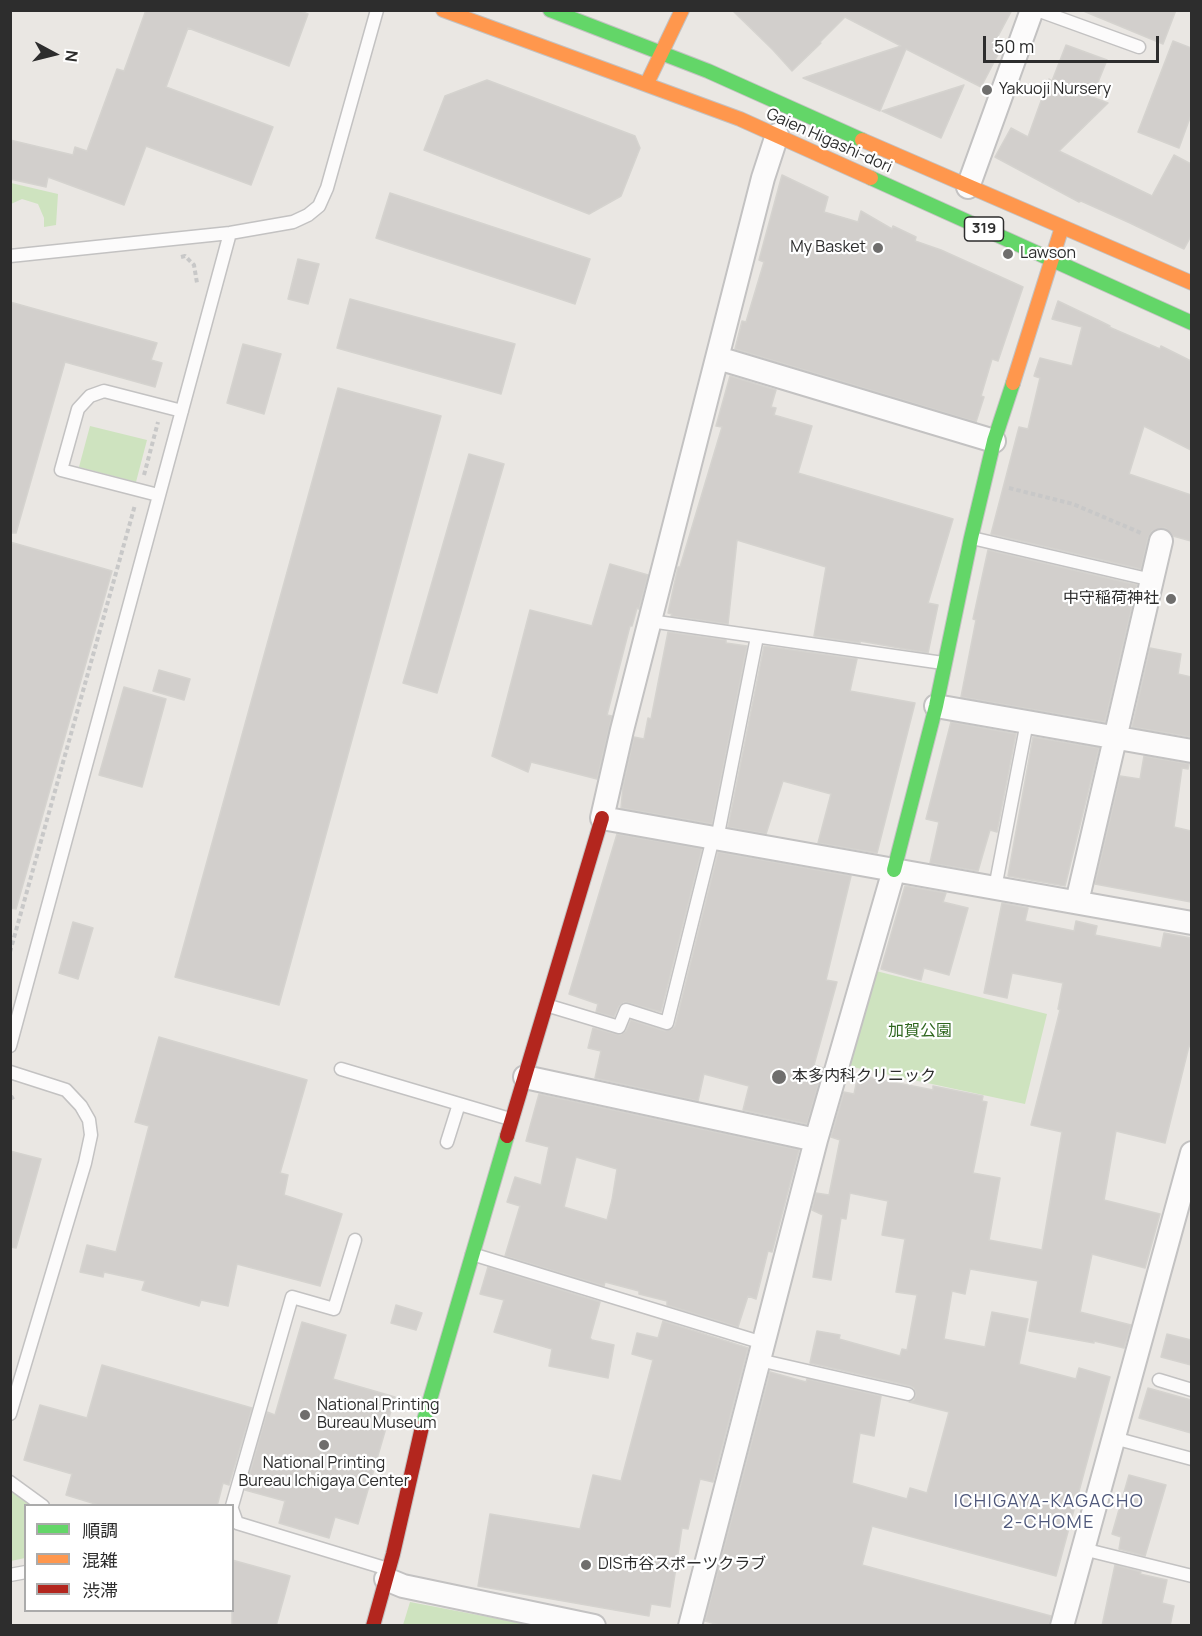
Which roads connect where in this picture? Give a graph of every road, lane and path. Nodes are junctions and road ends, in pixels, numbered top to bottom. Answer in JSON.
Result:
{"nodes":[{"id":1,"x":377,"y":10,"type":"edge"},
{"id":2,"x":443,"y":10,"type":"edge"},
{"id":3,"x":550,"y":10,"type":"edge"},
{"id":4,"x":682,"y":10,"type":"edge"},
{"id":5,"x":1032,"y":10,"type":"edge"},
{"id":6,"x":1037,"y":10,"type":"edge"},
{"id":7,"x":1140,"y":47,"type":"dead end"},
{"id":8,"x":661,"y":52,"type":"junction"},
{"id":9,"x":646,"y":86,"type":"junction"},
{"id":10,"x":777,"y":135,"type":"junction"},
{"id":11,"x":968,"y":187,"type":"junction"},
{"id":12,"x":1062,"y":227,"type":"junction"},
{"id":13,"x":230,"y":233,"type":"junction"},
{"id":14,"x":10,"y":256,"type":"edge"},
{"id":15,"x":173,"y":257,"type":"dead end"},
{"id":16,"x":1051,"y":260,"type":"junction"},
{"id":17,"x":1191,"y":283,"type":"edge"},
{"id":18,"x":197,"y":284,"type":"dead end"},
{"id":19,"x":1191,"y":323,"type":"edge"},
{"id":20,"x":718,"y":358,"type":"junction"},
{"id":21,"x":182,"y":411,"type":"junction"},
{"id":22,"x":159,"y":418,"type":"dead end"},
{"id":23,"x":994,"y":441,"type":"junction"},
{"id":24,"x":142,"y":481,"type":"dead end"},
{"id":25,"x":984,"y":482,"type":"junction"},
{"id":26,"x":158,"y":495,"type":"junction"},
{"id":27,"x":137,"y":499,"type":"dead end"},
{"id":28,"x":971,"y":538,"type":"junction"},
{"id":29,"x":1161,"y":541,"type":"joint"},
{"id":30,"x":1152,"y":580,"type":"junction"},
{"id":31,"x":650,"y":621,"type":"junction"},
{"id":32,"x":757,"y":637,"type":"junction"},
{"id":33,"x":945,"y":663,"type":"junction"},
{"id":34,"x":936,"y":706,"type":"junction"},
{"id":35,"x":1027,"y":722,"type":"junction"},
{"id":36,"x":1115,"y":738,"type":"junction"},
{"id":37,"x":1191,"y":751,"type":"edge"},
{"id":38,"x":602,"y":818,"type":"junction"},
{"id":39,"x":715,"y":838,"type":"junction"},
{"id":40,"x":894,"y":870,"type":"junction"},
{"id":41,"x":995,"y":888,"type":"junction"},
{"id":42,"x":1077,"y":902,"type":"junction"},
{"id":43,"x":1191,"y":923,"type":"edge"},
{"id":44,"x":10,"y":952,"type":"edge"},
{"id":45,"x":546,"y":1005,"type":"junction"},
{"id":46,"x":10,"y":1046,"type":"edge"},
{"id":47,"x":341,"y":1069,"type":"dead end"},
{"id":48,"x":13,"y":1076,"type":"edge"},
{"id":49,"x":525,"y":1077,"type":"junction"},
{"id":50,"x":15,"y":1096,"type":"dead end"},
{"id":51,"x":10,"y":1100,"type":"edge"},
{"id":52,"x":459,"y":1104,"type":"junction"},
{"id":53,"x":512,"y":1119,"type":"junction"},
{"id":54,"x":816,"y":1140,"type":"junction"},
{"id":55,"x":447,"y":1142,"type":"dead end"},
{"id":56,"x":1191,"y":1153,"type":"edge"},
{"id":57,"x":355,"y":1240,"type":"dead end"},
{"id":58,"x":471,"y":1254,"type":"junction"},
{"id":59,"x":761,"y":1352,"type":"junction"},
{"id":60,"x":1159,"y":1380,"type":"dead end"},
{"id":61,"x":1191,"y":1390,"type":"edge"},
{"id":62,"x":908,"y":1394,"type":"dead end"},
{"id":63,"x":10,"y":1414,"type":"edge"},
{"id":64,"x":1114,"y":1438,"type":"junction"},
{"id":65,"x":1191,"y":1459,"type":"edge"},
{"id":66,"x":10,"y":1482,"type":"edge"},
{"id":67,"x":40,"y":1504,"type":"edge"},
{"id":68,"x":233,"y":1504,"type":"edge"},
{"id":69,"x":234,"y":1513,"type":"edge"},
{"id":70,"x":1083,"y":1549,"type":"junction"},
{"id":71,"x":387,"y":1574,"type":"junction"},
{"id":72,"x":1191,"y":1576,"type":"edge"},
{"id":73,"x":373,"y":1626,"type":"edge"},
{"id":74,"x":594,"y":1626,"type":"edge"},
{"id":75,"x":690,"y":1626,"type":"edge"},
{"id":76,"x":1062,"y":1626,"type":"edge"}],
"edges":[{"from":1,"to":13,"type":"lane"},
{"from":2,"to":9,"type":"street","name":"Gaien Higashi-dori","number":"319"},
{"from":3,"to":8,"type":"street","name":"Gaien Higashi-dori","number":"319"},
{"from":4,"to":8,"type":"street"},
{"from":5,"to":11,"type":"street"},
{"from":6,"to":7,"type":"lane"},
{"from":8,"to":9,"type":"street"},
{"from":8,"to":11,"type":"street","name":"Gaien Higashi-dori","number":"319"},
{"from":9,"to":10,"type":"street","name":"Gaien Higashi-dori","number":"319"},
{"from":10,"to":16,"type":"street","name":"Gaien Higashi-dori","number":"319"},
{"from":10,"to":20,"type":"street"},
{"from":11,"to":12,"type":"street","name":"Gaien Higashi-dori","number":"319"},
{"from":12,"to":16,"type":"street"},
{"from":12,"to":17,"type":"street","name":"Gaien Higashi-dori","number":"319"},
{"from":13,"to":14,"type":"lane"},
{"from":13,"to":21,"type":"lane"},
{"from":15,"to":18,"type":"path"},
{"from":16,"to":19,"type":"street","name":"Gaien Higashi-dori","number":"319"},
{"from":16,"to":23,"type":"street"},
{"from":20,"to":23,"type":"street"},
{"from":20,"to":31,"type":"street"},
{"from":21,"to":26,"type":"lane"},
{"from":21,"to":26,"type":"lane"},
{"from":22,"to":24,"type":"path"},
{"from":23,"to":25,"type":"street"},
{"from":25,"to":28,"type":"street"},
{"from":25,"to":29,"type":"path"},
{"from":26,"to":46,"type":"lane"},
{"from":27,"to":44,"type":"path"},
{"from":28,"to":30,"type":"lane"},
{"from":28,"to":33,"type":"street"},
{"from":29,"to":30,"type":"street"},
{"from":30,"to":36,"type":"street"},
{"from":31,"to":32,"type":"lane"},
{"from":31,"to":38,"type":"street"},
{"from":32,"to":33,"type":"lane"},
{"from":32,"to":39,"type":"lane"},
{"from":33,"to":34,"type":"street"},
{"from":34,"to":35,"type":"street"},
{"from":34,"to":40,"type":"street"},
{"from":35,"to":36,"type":"street"},
{"from":35,"to":41,"type":"lane"},
{"from":36,"to":37,"type":"street"},
{"from":36,"to":42,"type":"street"},
{"from":38,"to":39,"type":"street"},
{"from":38,"to":45,"type":"street"},
{"from":39,"to":40,"type":"street"},
{"from":39,"to":45,"type":"lane"},
{"from":40,"to":41,"type":"street"},
{"from":40,"to":54,"type":"street"},
{"from":41,"to":42,"type":"street"},
{"from":42,"to":43,"type":"street"},
{"from":45,"to":49,"type":"street"},
{"from":47,"to":52,"type":"lane"},
{"from":48,"to":63,"type":"lane"},
{"from":49,"to":53,"type":"street"},
{"from":49,"to":54,"type":"street"},
{"from":50,"to":51,"type":"path"},
{"from":52,"to":53,"type":"lane"},
{"from":52,"to":55,"type":"lane"},
{"from":53,"to":58,"type":"street"},
{"from":54,"to":59,"type":"street"},
{"from":56,"to":64,"type":"street"},
{"from":57,"to":68,"type":"lane"},
{"from":58,"to":59,"type":"lane"},
{"from":58,"to":71,"type":"street"},
{"from":59,"to":62,"type":"lane"},
{"from":59,"to":75,"type":"street"},
{"from":60,"to":61,"type":"lane"},
{"from":64,"to":65,"type":"lane"},
{"from":64,"to":70,"type":"street"},
{"from":66,"to":67,"type":"lane"},
{"from":69,"to":71,"type":"lane"},
{"from":70,"to":72,"type":"lane"},
{"from":70,"to":76,"type":"street"},
{"from":71,"to":73,"type":"street"},
{"from":71,"to":74,"type":"street"}]}
